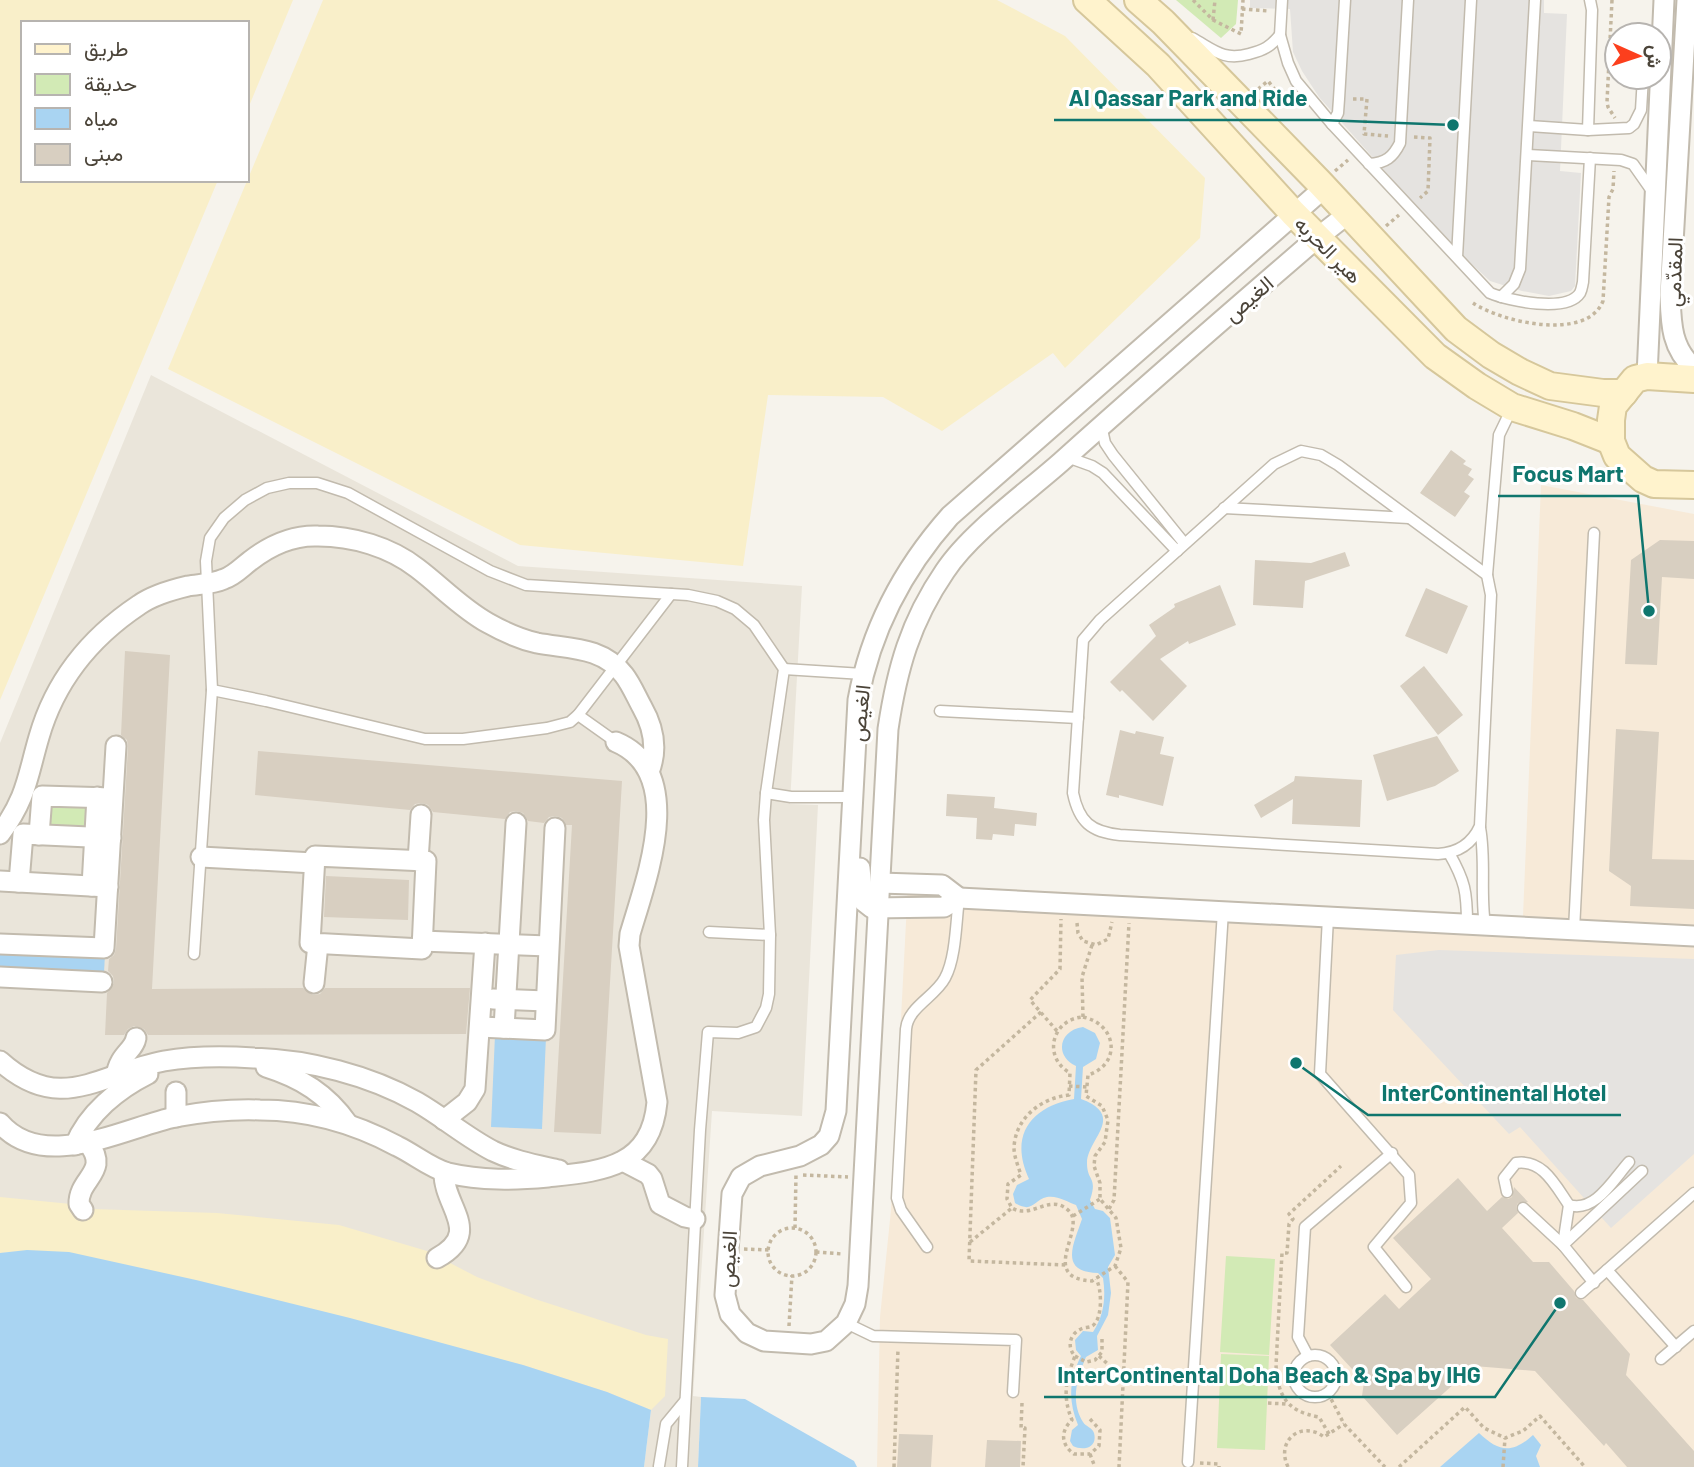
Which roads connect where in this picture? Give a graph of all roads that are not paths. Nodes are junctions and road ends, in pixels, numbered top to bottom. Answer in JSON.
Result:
{"nodes":[{"id":1,"x":1087,"y":0,"type":"edge"},
{"id":2,"x":1138,"y":0,"type":"edge"},
{"id":3,"x":1282,"y":0,"type":"edge"},
{"id":4,"x":1345,"y":0,"type":"edge"},
{"id":5,"x":1408,"y":0,"type":"edge"},
{"id":6,"x":1471,"y":0,"type":"edge"},
{"id":7,"x":1535,"y":0,"type":"edge"},
{"id":8,"x":1590,"y":0,"type":"edge"},
{"id":9,"x":1688,"y":0,"type":"edge"},
{"id":10,"x":1660,"y":18,"type":"edge"},
{"id":11,"x":1163,"y":22,"type":"junction"},
{"id":12,"x":1280,"y":34,"type":"junction"},
{"id":13,"x":1643,"y":91,"type":"edge"},
{"id":14,"x":1332,"y":124,"type":"junction"},
{"id":15,"x":1529,"y":126,"type":"junction"},
{"id":16,"x":1588,"y":130,"type":"junction"},
{"id":17,"x":1528,"y":155,"type":"junction"},
{"id":18,"x":1590,"y":158,"type":"junction"},
{"id":19,"x":1370,"y":164,"type":"junction"},
{"id":20,"x":1324,"y":188,"type":"junction"},
{"id":21,"x":1656,"y":196,"type":"junction"},
{"id":22,"x":1293,"y":213,"type":"junction"},
{"id":23,"x":1349,"y":213,"type":"junction"},
{"id":24,"x":1317,"y":238,"type":"junction"},
{"id":25,"x":1457,"y":257,"type":"junction"},
{"id":26,"x":1501,"y":298,"type":"junction"},
{"id":27,"x":1694,"y":368,"type":"edge"},
{"id":28,"x":1647,"y":376,"type":"junction"},
{"id":29,"x":1694,"y":379,"type":"edge"},
{"id":30,"x":1624,"y":393,"type":"junction"},
{"id":31,"x":1512,"y":407,"type":"junction"},
{"id":32,"x":1101,"y":425,"type":"junction"},
{"id":33,"x":1611,"y":441,"type":"junction"},
{"id":34,"x":1066,"y":457,"type":"junction"},
{"id":35,"x":1694,"y":485,"type":"edge"},
{"id":36,"x":1224,"y":508,"type":"junction"},
{"id":37,"x":1411,"y":518,"type":"junction"},
{"id":38,"x":1594,"y":533,"type":"dead end"},
{"id":39,"x":1184,"y":542,"type":"junction"},
{"id":40,"x":1177,"y":551,"type":"junction"},
{"id":41,"x":1487,"y":575,"type":"junction"},
{"id":42,"x":206,"y":584,"type":"junction"},
{"id":43,"x":671,"y":594,"type":"junction"},
{"id":44,"x":615,"y":666,"type":"junction"},
{"id":45,"x":784,"y":668,"type":"junction"},
{"id":46,"x":863,"y":674,"type":"junction"},
{"id":47,"x":212,"y":690,"type":"junction"},
{"id":48,"x":940,"y":711,"type":"dead end"},
{"id":49,"x":578,"y":715,"type":"junction"},
{"id":50,"x":1078,"y":718,"type":"junction"},
{"id":51,"x":616,"y":741,"type":"joint"},
{"id":52,"x":116,"y":746,"type":"dead end"},
{"id":53,"x":649,"y":772,"type":"junction"},
{"id":54,"x":766,"y":793,"type":"junction"},
{"id":55,"x":852,"y":797,"type":"junction"},
{"id":56,"x":105,"y":798,"type":"junction"},
{"id":57,"x":421,"y":815,"type":"dead end"},
{"id":58,"x":516,"y":823,"type":"dead end"},
{"id":59,"x":1480,"y":826,"type":"junction"},
{"id":60,"x":555,"y":828,"type":"dead end"},
{"id":61,"x":0,"y":834,"type":"edge"},
{"id":62,"x":850,"y":834,"type":"junction"},
{"id":63,"x":39,"y":835,"type":"junction"},
{"id":64,"x":103,"y":838,"type":"junction"},
{"id":65,"x":1448,"y":853,"type":"junction"},
{"id":66,"x":201,"y":857,"type":"junction"},
{"id":67,"x":418,"y":861,"type":"junction"},
{"id":68,"x":314,"y":863,"type":"junction"},
{"id":69,"x":9,"y":882,"type":"edge"},
{"id":70,"x":880,"y":883,"type":"junction"},
{"id":71,"x":100,"y":887,"type":"junction"},
{"id":72,"x":959,"y":898,"type":"junction"},
{"id":73,"x":879,"y":908,"type":"junction"},
{"id":74,"x":1223,"y":911,"type":"junction"},
{"id":75,"x":1328,"y":917,"type":"junction"},
{"id":76,"x":1476,"y":925,"type":"junction"},
{"id":77,"x":1574,"y":930,"type":"junction"},
{"id":78,"x":709,"y":932,"type":"dead end"},
{"id":79,"x":770,"y":935,"type":"junction"},
{"id":80,"x":1694,"y":936,"type":"edge"},
{"id":81,"x":422,"y":941,"type":"junction"},
{"id":82,"x":485,"y":943,"type":"junction"},
{"id":83,"x":0,"y":944,"type":"edge"},
{"id":84,"x":318,"y":944,"type":"junction"},
{"id":85,"x":509,"y":944,"type":"junction"},
{"id":86,"x":548,"y":946,"type":"junction"},
{"id":87,"x":194,"y":954,"type":"dead end"},
{"id":88,"x":0,"y":977,"type":"edge"},
{"id":89,"x":102,"y":982,"type":"dead end"},
{"id":90,"x":314,"y":983,"type":"dead end"},
{"id":91,"x":482,"y":999,"type":"junction"},
{"id":92,"x":506,"y":999,"type":"junction"},
{"id":93,"x":546,"y":1000,"type":"junction"},
{"id":94,"x":480,"y":1027,"type":"junction"},
{"id":95,"x":504,"y":1028,"type":"junction"},
{"id":96,"x":136,"y":1038,"type":"dead end"},
{"id":97,"x":233,"y":1052,"type":"junction"},
{"id":98,"x":0,"y":1060,"type":"edge"},
{"id":99,"x":116,"y":1081,"type":"junction"},
{"id":100,"x":176,"y":1092,"type":"dead end"},
{"id":101,"x":176,"y":1117,"type":"junction"},
{"id":102,"x":444,"y":1120,"type":"junction"},
{"id":103,"x":348,"y":1124,"type":"junction"},
{"id":104,"x":2,"y":1129,"type":"edge"},
{"id":105,"x":81,"y":1144,"type":"junction"},
{"id":106,"x":1392,"y":1153,"type":"junction"},
{"id":107,"x":623,"y":1161,"type":"junction"},
{"id":108,"x":1629,"y":1162,"type":"dead end"},
{"id":109,"x":1642,"y":1171,"type":"dead end"},
{"id":110,"x":444,"y":1172,"type":"junction"},
{"id":111,"x":577,"y":1174,"type":"junction"},
{"id":112,"x":1507,"y":1192,"type":"dead end"},
{"id":113,"x":1694,"y":1193,"type":"edge"},
{"id":114,"x":1569,"y":1205,"type":"junction"},
{"id":115,"x":1523,"y":1209,"type":"dead end"},
{"id":116,"x":83,"y":1210,"type":"dead end"},
{"id":117,"x":695,"y":1219,"type":"junction"},
{"id":118,"x":1563,"y":1245,"type":"junction"},
{"id":119,"x":927,"y":1247,"type":"dead end"},
{"id":120,"x":437,"y":1258,"type":"dead end"},
{"id":121,"x":1607,"y":1270,"type":"junction"},
{"id":122,"x":1594,"y":1283,"type":"junction"},
{"id":123,"x":1406,"y":1287,"type":"dead end"},
{"id":124,"x":1581,"y":1293,"type":"dead end"},
{"id":125,"x":846,"y":1323,"type":"junction"},
{"id":126,"x":1694,"y":1331,"type":"edge"},
{"id":127,"x":1676,"y":1347,"type":"junction"},
{"id":128,"x":1308,"y":1356,"type":"junction"},
{"id":129,"x":1661,"y":1359,"type":"dead end"},
{"id":130,"x":1013,"y":1392,"type":"dead end"},
{"id":131,"x":685,"y":1401,"type":"junction"},
{"id":132,"x":1188,"y":1462,"type":"road end"},
{"id":133,"x":659,"y":1466,"type":"edge"},
{"id":134,"x":682,"y":1467,"type":"edge"}],
"edges":[{"from":1,"to":22,"type":"main road","name":"هير الحربه"},
{"from":2,"to":11,"type":"main road","name":"هير الحربه"},
{"from":3,"to":12,"type":"lane"},
{"from":4,"to":14,"type":"lane"},
{"from":5,"to":19,"type":"lane"},
{"from":6,"to":25,"type":"lane"},
{"from":7,"to":15,"type":"lane"},
{"from":8,"to":16,"type":"lane"},
{"from":9,"to":27,"type":"street","name":"المقدّمي"},
{"from":10,"to":21,"type":"street","name":"المقدّمي"},
{"from":11,"to":12,"type":"lane"},
{"from":11,"to":20,"type":"main road","name":"هير الحربه"},
{"from":12,"to":14,"type":"lane"},
{"from":13,"to":16,"type":"lane"},
{"from":14,"to":19,"type":"lane"},
{"from":15,"to":16,"type":"lane"},
{"from":15,"to":17,"type":"lane"},
{"from":17,"to":18,"type":"lane"},
{"from":17,"to":26,"type":"lane"},
{"from":18,"to":21,"type":"lane"},
{"from":18,"to":26,"type":"lane"},
{"from":19,"to":25,"type":"lane"},
{"from":20,"to":22,"type":"street","name":"الغيص"},
{"from":20,"to":23,"type":"main road","name":"هير الحربه"},
{"from":21,"to":28,"type":"street","name":"المقدّمي"},
{"from":22,"to":24,"type":"main road","name":"هير الحربه"},
{"from":22,"to":46,"type":"street","name":"الغيص"},
{"from":23,"to":24,"type":"street","name":"الغيص"},
{"from":23,"to":30,"type":"main road","name":"هير الحربه"},
{"from":24,"to":31,"type":"main road","name":"هير الحربه"},
{"from":24,"to":32,"type":"street","name":"الغيص"},
{"from":25,"to":26,"type":"lane"},
{"from":28,"to":29,"type":"main road"},
{"from":28,"to":30,"type":"main road"},
{"from":30,"to":33,"type":"main road"},
{"from":31,"to":33,"type":"main road","name":"هير الحربه"},
{"from":31,"to":41,"type":"lane"},
{"from":32,"to":34,"type":"street","name":"الغيص"},
{"from":32,"to":39,"type":"lane"},
{"from":33,"to":35,"type":"main road"},
{"from":34,"to":40,"type":"lane"},
{"from":34,"to":70,"type":"street","name":"الغيص"},
{"from":36,"to":37,"type":"lane"},
{"from":36,"to":37,"type":"lane"},
{"from":36,"to":39,"type":"lane"},
{"from":37,"to":41,"type":"lane"},
{"from":38,"to":77,"type":"lane"},
{"from":39,"to":40,"type":"lane"},
{"from":40,"to":50,"type":"lane"},
{"from":41,"to":59,"type":"lane"},
{"from":42,"to":43,"type":"lane"},
{"from":42,"to":44,"type":"street"},
{"from":42,"to":47,"type":"lane"},
{"from":42,"to":61,"type":"street"},
{"from":43,"to":44,"type":"lane"},
{"from":43,"to":45,"type":"lane"},
{"from":44,"to":49,"type":"lane"},
{"from":44,"to":53,"type":"street"},
{"from":45,"to":46,"type":"lane"},
{"from":45,"to":54,"type":"lane"},
{"from":46,"to":55,"type":"street","name":"الغيص"},
{"from":47,"to":49,"type":"lane"},
{"from":47,"to":66,"type":"lane"},
{"from":48,"to":50,"type":"lane"},
{"from":49,"to":51,"type":"lane"},
{"from":50,"to":65,"type":"lane"},
{"from":51,"to":53,"type":"street"},
{"from":52,"to":56,"type":"street"},
{"from":53,"to":107,"type":"street"},
{"from":54,"to":55,"type":"lane"},
{"from":54,"to":79,"type":"lane"},
{"from":55,"to":62,"type":"street","name":"الغيص"},
{"from":56,"to":63,"type":"street"},
{"from":56,"to":64,"type":"street"},
{"from":57,"to":67,"type":"street"},
{"from":58,"to":85,"type":"street"},
{"from":59,"to":65,"type":"lane"},
{"from":59,"to":76,"type":"lane"},
{"from":60,"to":86,"type":"street"},
{"from":62,"to":73,"type":"street"},
{"from":62,"to":125,"type":"street","name":"الغيص"},
{"from":63,"to":64,"type":"street"},
{"from":63,"to":69,"type":"street"},
{"from":64,"to":71,"type":"street"},
{"from":65,"to":76,"type":"lane"},
{"from":66,"to":68,"type":"street"},
{"from":66,"to":87,"type":"lane"},
{"from":67,"to":68,"type":"street"},
{"from":67,"to":81,"type":"street"},
{"from":68,"to":84,"type":"street"},
{"from":69,"to":71,"type":"street"},
{"from":70,"to":72,"type":"street"},
{"from":70,"to":73,"type":"street","name":"الغيص"},
{"from":71,"to":83,"type":"street"},
{"from":72,"to":73,"type":"street"},
{"from":72,"to":74,"type":"street"},
{"from":72,"to":119,"type":"lane"},
{"from":73,"to":125,"type":"street","name":"الغيص"},
{"from":74,"to":75,"type":"street"},
{"from":74,"to":132,"type":"lane"},
{"from":75,"to":76,"type":"street"},
{"from":75,"to":106,"type":"lane"},
{"from":76,"to":77,"type":"street"},
{"from":77,"to":80,"type":"street"},
{"from":78,"to":79,"type":"lane"},
{"from":79,"to":117,"type":"lane"},
{"from":81,"to":82,"type":"street"},
{"from":81,"to":84,"type":"street"},
{"from":82,"to":85,"type":"street"},
{"from":82,"to":91,"type":"street"},
{"from":84,"to":90,"type":"street"},
{"from":85,"to":86,"type":"street"},
{"from":85,"to":92,"type":"street"},
{"from":86,"to":93,"type":"street"},
{"from":88,"to":89,"type":"street"},
{"from":91,"to":92,"type":"street"},
{"from":91,"to":94,"type":"street"},
{"from":92,"to":93,"type":"street"},
{"from":92,"to":95,"type":"street"},
{"from":93,"to":95,"type":"street"},
{"from":94,"to":95,"type":"street"},
{"from":94,"to":102,"type":"street"},
{"from":96,"to":99,"type":"street"},
{"from":97,"to":99,"type":"street"},
{"from":97,"to":102,"type":"street"},
{"from":97,"to":103,"type":"street"},
{"from":98,"to":99,"type":"street"},
{"from":99,"to":105,"type":"street"},
{"from":100,"to":101,"type":"street"},
{"from":101,"to":103,"type":"street"},
{"from":101,"to":105,"type":"street"},
{"from":102,"to":111,"type":"street"},
{"from":103,"to":110,"type":"street"},
{"from":104,"to":105,"type":"street"},
{"from":105,"to":116,"type":"street"},
{"from":106,"to":123,"type":"lane"},
{"from":106,"to":128,"type":"lane"},
{"from":107,"to":111,"type":"street"},
{"from":107,"to":117,"type":"street"},
{"from":108,"to":114,"type":"lane"},
{"from":109,"to":118,"type":"lane"},
{"from":110,"to":111,"type":"street"},
{"from":110,"to":120,"type":"street"},
{"from":112,"to":114,"type":"lane"},
{"from":113,"to":121,"type":"lane"},
{"from":114,"to":118,"type":"lane"},
{"from":115,"to":118,"type":"lane"},
{"from":117,"to":131,"type":"lane"},
{"from":118,"to":122,"type":"lane"},
{"from":121,"to":122,"type":"lane"},
{"from":121,"to":127,"type":"lane"},
{"from":122,"to":124,"type":"lane"},
{"from":125,"to":130,"type":"lane"},
{"from":126,"to":127,"type":"lane"},
{"from":127,"to":129,"type":"lane"},
{"from":128,"to":128,"type":"lane"},
{"from":131,"to":133,"type":"lane"},
{"from":131,"to":134,"type":"lane"}]}
